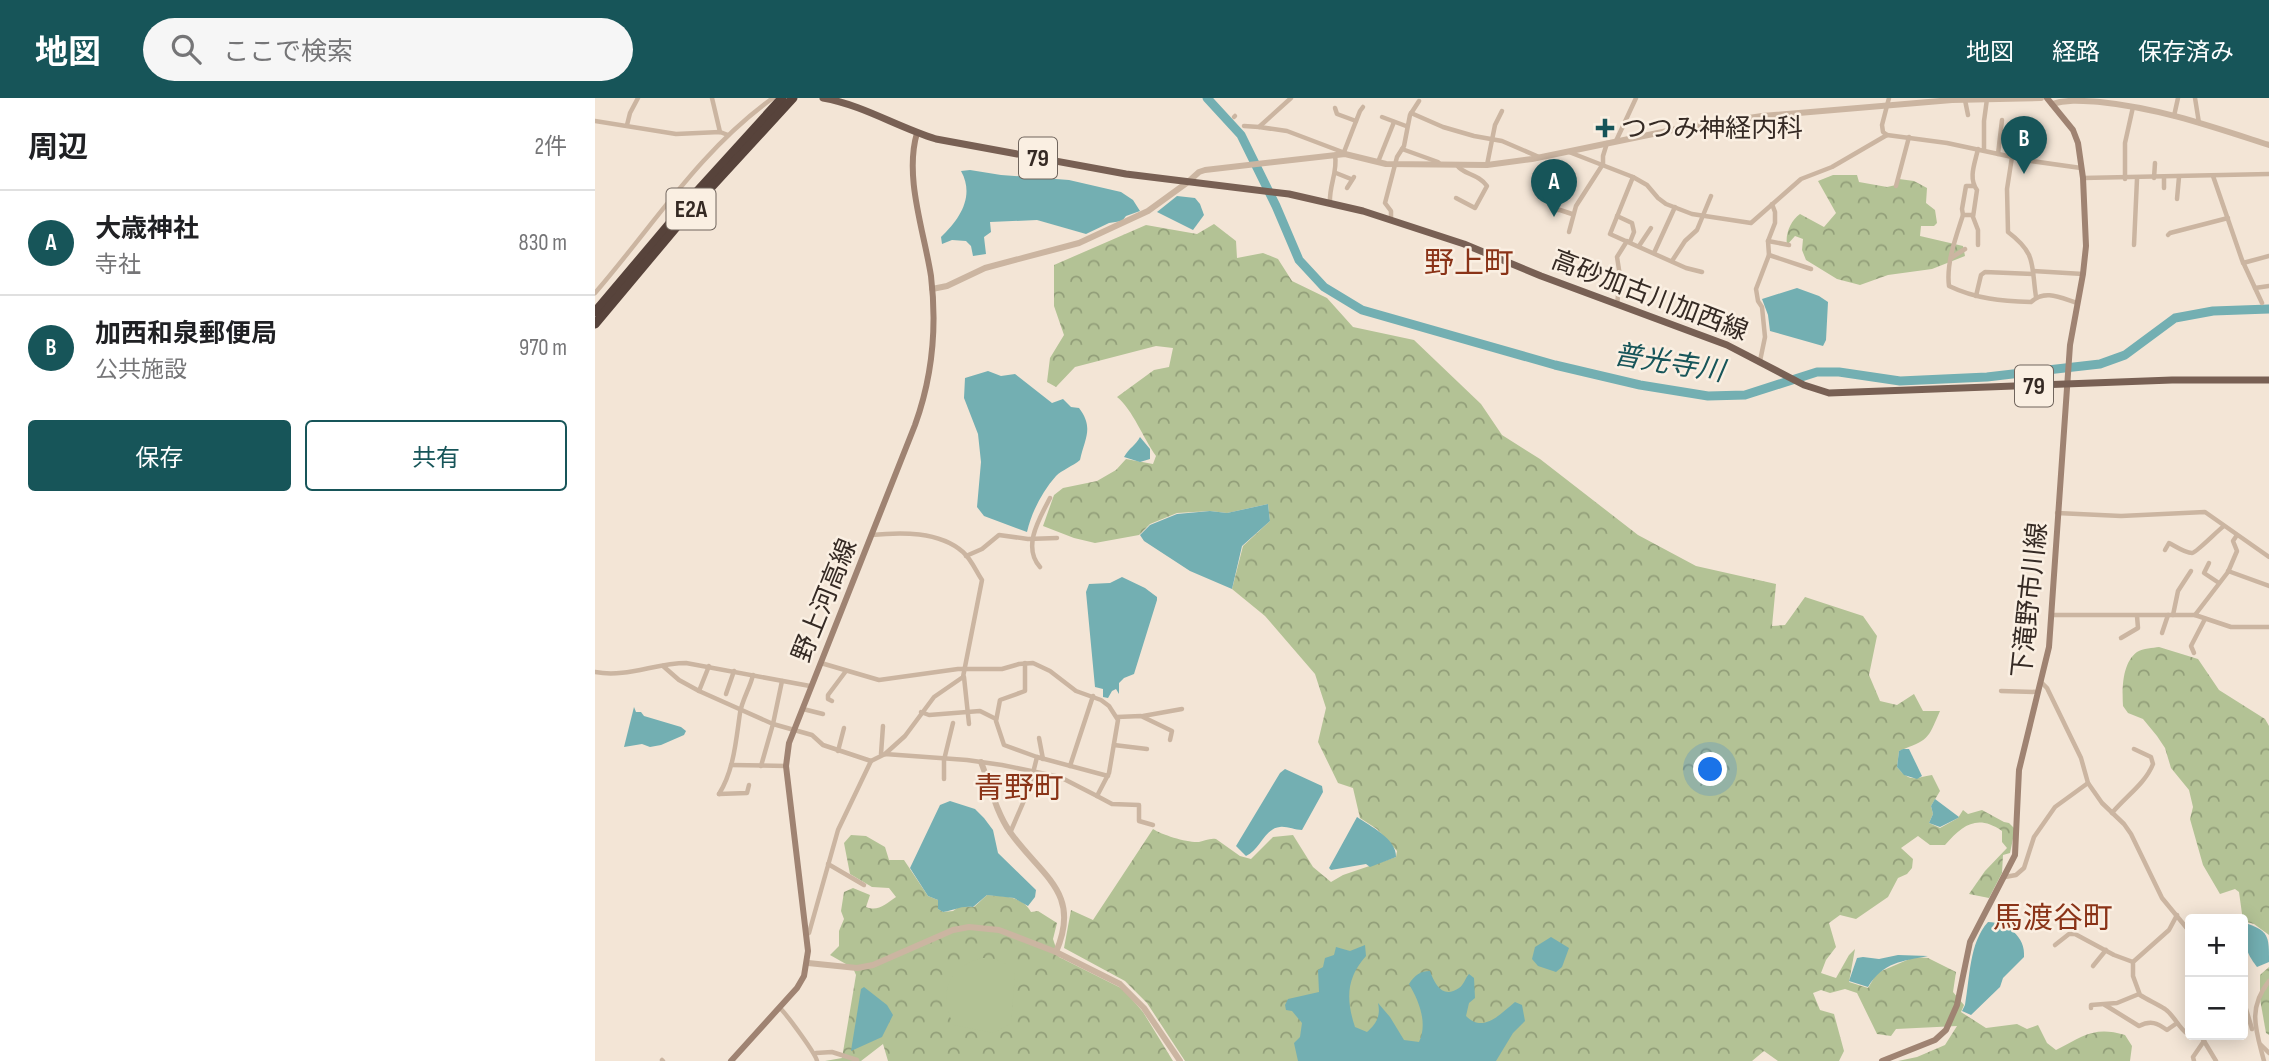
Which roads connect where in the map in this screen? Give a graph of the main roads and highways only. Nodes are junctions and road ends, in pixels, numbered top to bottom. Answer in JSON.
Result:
{"nodes":[{"id":1,"x":782,"y":98,"type":"edge"},
{"id":2,"x":793,"y":98,"type":"edge"},
{"id":3,"x":823,"y":98,"type":"edge"},
{"id":4,"x":2047,"y":100,"type":"edge"},
{"id":5,"x":917,"y":133,"type":"junction"},
{"id":6,"x":595,"y":312,"type":"edge"},
{"id":7,"x":595,"y":324,"type":"edge"},
{"id":8,"x":2269,"y":380,"type":"edge"},
{"id":9,"x":2068,"y":384,"type":"junction"},
{"id":10,"x":731,"y":1061,"type":"edge"},
{"id":11,"x":1882,"y":1061,"type":"edge"}],
"edges":[{"from":1,"to":6,"type":"highway","number":"E2A"},
{"from":2,"to":7,"type":"highway","number":"E2A"},
{"from":3,"to":5,"type":"main road","name":"高砂加古川加西線","number":"79"},
{"from":4,"to":9,"type":"main road","name":"下滝野市川線"},
{"from":5,"to":9,"type":"main road","name":"高砂加古川加西線","number":"79"},
{"from":5,"to":10,"type":"main road","name":"野上河高線"},
{"from":8,"to":9,"type":"main road","name":"高砂加古川加西線","number":"79"},
{"from":9,"to":11,"type":"main road","name":"下滝野市川線"}]}
